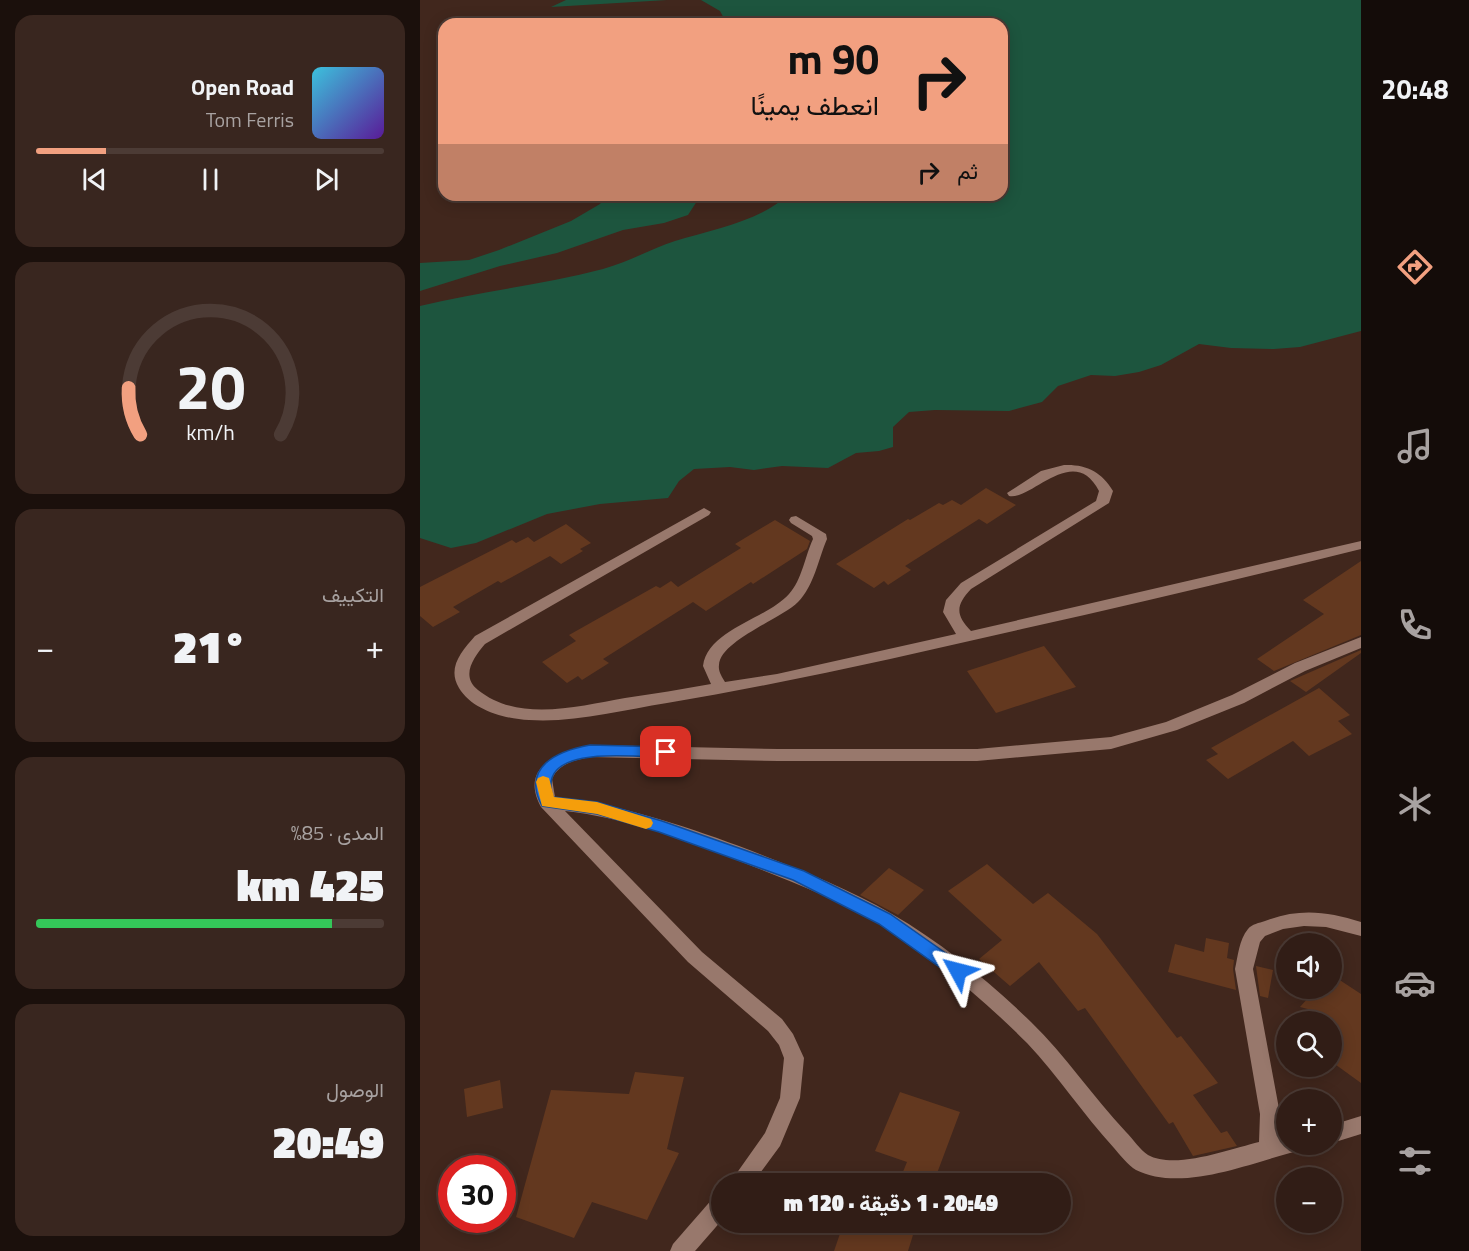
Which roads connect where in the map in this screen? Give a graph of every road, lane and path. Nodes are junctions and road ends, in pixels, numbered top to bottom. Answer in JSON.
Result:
{"nodes":[{"id":1,"x":1014,"y":493,"type":"dead end"},
{"id":2,"x":704,"y":512,"type":"dead end"},
{"id":3,"x":796,"y":520,"type":"dead end"},
{"id":4,"x":1361,"y":545,"type":"edge"},
{"id":5,"x":968,"y":637,"type":"junction"},
{"id":6,"x":1361,"y":642,"type":"edge"},
{"id":7,"x":721,"y":688,"type":"junction"},
{"id":8,"x":547,"y":802,"type":"junction"},
{"id":9,"x":1361,"y":929,"type":"edge"},
{"id":10,"x":1361,"y":1125,"type":"edge"},
{"id":11,"x":1342,"y":1131,"type":"edge"},
{"id":12,"x":1276,"y":1147,"type":"edge"},
{"id":13,"x":1269,"y":1149,"type":"junction"},
{"id":14,"x":747,"y":1173,"type":"edge"},
{"id":15,"x":711,"y":1217,"type":"edge"},
{"id":16,"x":681,"y":1251,"type":"edge"}],
"edges":[{"from":1,"to":5,"type":"street"},
{"from":2,"to":7,"type":"street"},
{"from":3,"to":7,"type":"street"},
{"from":4,"to":5,"type":"street"},
{"from":5,"to":7,"type":"street"},
{"from":6,"to":8,"type":"street"},
{"from":8,"to":13,"type":"street"},
{"from":8,"to":14,"type":"street"},
{"from":9,"to":13,"type":"street"},
{"from":10,"to":11,"type":"street"},
{"from":12,"to":13,"type":"street"},
{"from":15,"to":16,"type":"street"}]}
